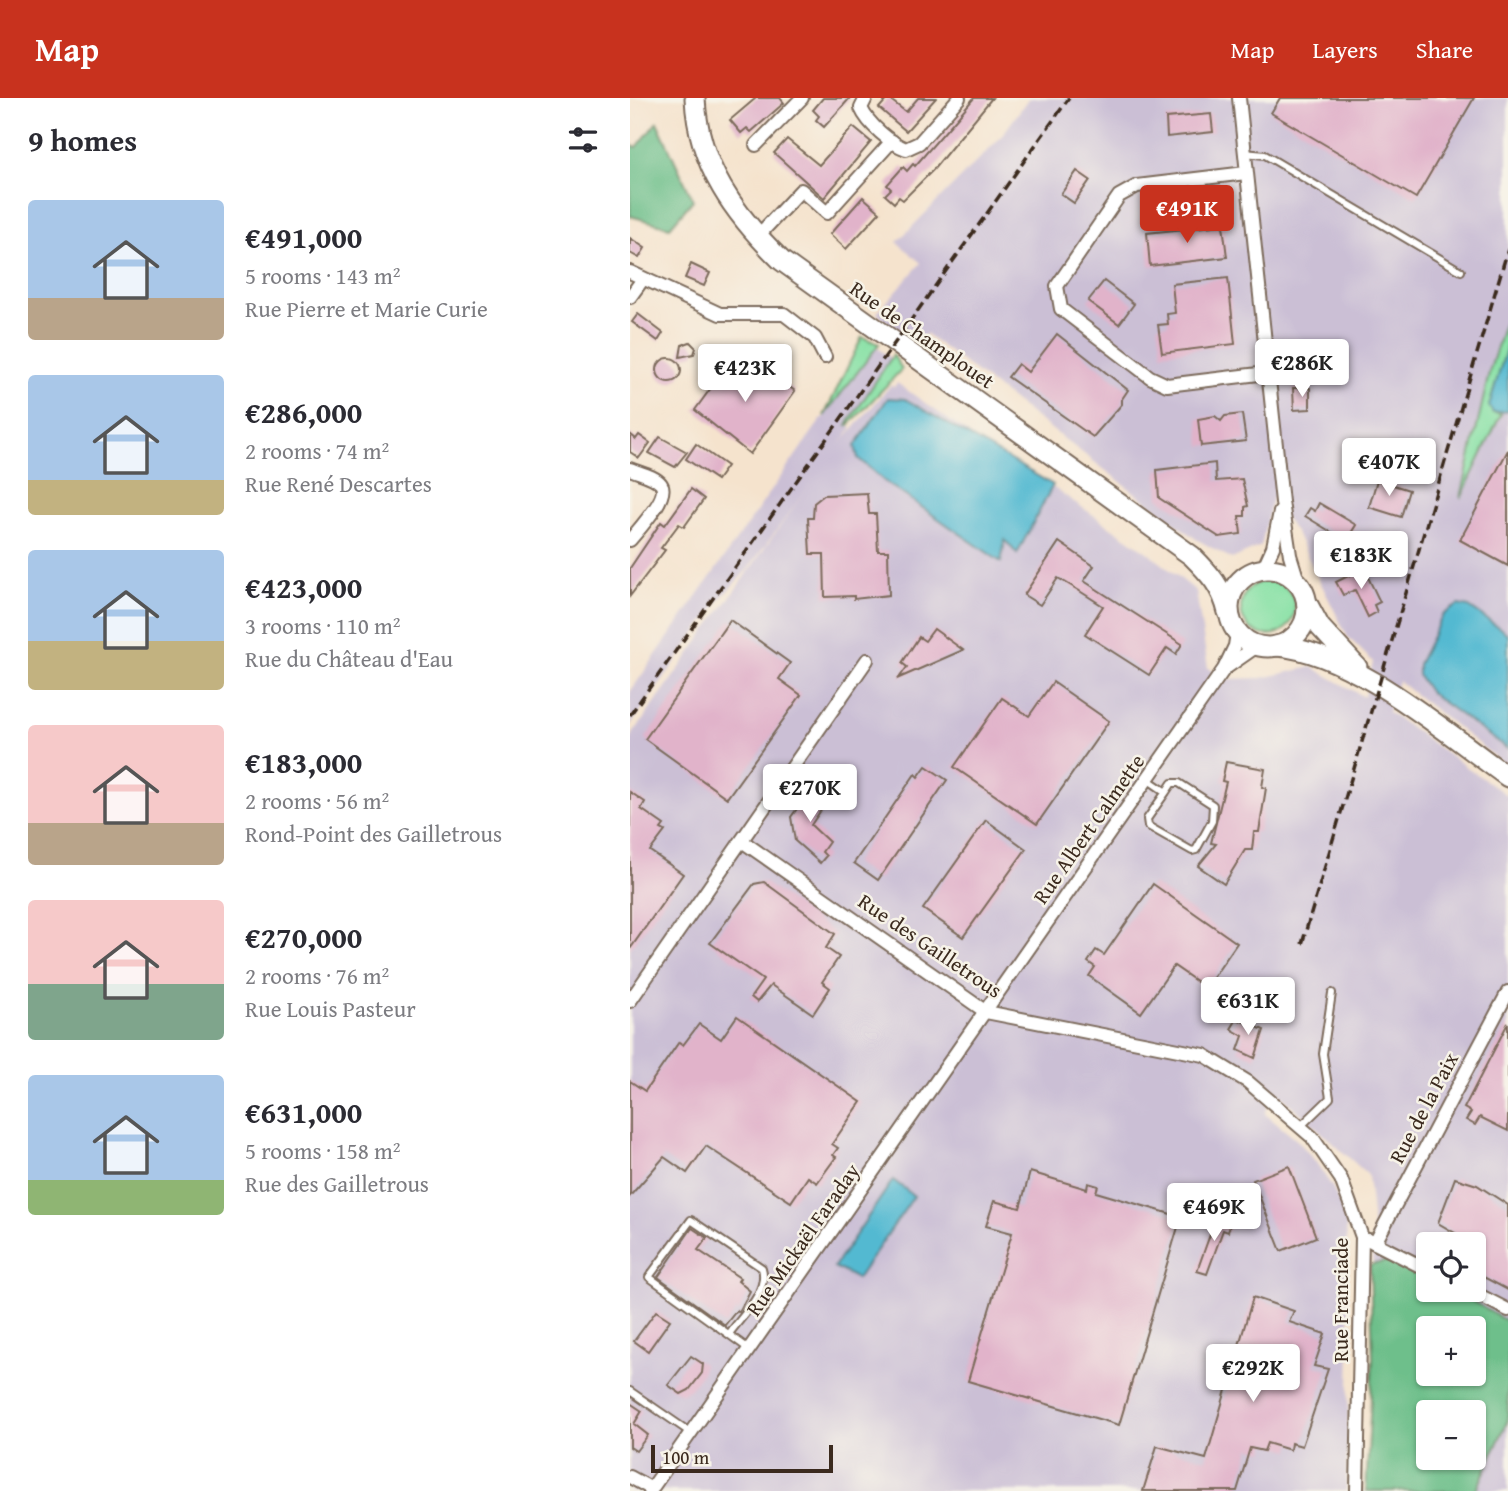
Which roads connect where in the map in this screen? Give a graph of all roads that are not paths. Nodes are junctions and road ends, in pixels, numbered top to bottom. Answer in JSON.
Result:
{"nodes":[{"id":1,"x":695,"y":98,"type":"edge"},
{"id":2,"x":802,"y":98,"type":"edge"},
{"id":3,"x":866,"y":98,"type":"edge"},
{"id":4,"x":959,"y":98,"type":"edge"},
{"id":5,"x":1238,"y":98,"type":"edge"},
{"id":6,"x":891,"y":141,"type":"junction"},
{"id":7,"x":757,"y":145,"type":"dead end"},
{"id":8,"x":1244,"y":153,"type":"junction"},
{"id":9,"x":1246,"y":173,"type":"junction"},
{"id":10,"x":757,"y":237,"type":"junction"},
{"id":11,"x":1461,"y":271,"type":"dead end"},
{"id":12,"x":630,"y":272,"type":"edge"},
{"id":13,"x":643,"y":279,"type":"junction"},
{"id":14,"x":630,"y":297,"type":"edge"},
{"id":15,"x":825,"y":357,"type":"dead end"},
{"id":16,"x":1267,"y":373,"type":"junction"},
{"id":17,"x":630,"y":470,"type":"edge"},
{"id":18,"x":1282,"y":502,"type":"junction"},
{"id":19,"x":630,"y":540,"type":"edge"},
{"id":20,"x":1192,"y":556,"type":"junction"},
{"id":21,"x":1261,"y":569,"type":"junction"},
{"id":22,"x":1299,"y":584,"type":"junction"},
{"id":23,"x":1307,"y":602,"type":"junction"},
{"id":24,"x":1228,"y":612,"type":"junction"},
{"id":25,"x":1237,"y":633,"type":"junction"},
{"id":26,"x":1267,"y":646,"type":"junction"},
{"id":27,"x":867,"y":660,"type":"dead end"},
{"id":28,"x":1224,"y":669,"type":"junction"},
{"id":29,"x":1367,"y":678,"type":"junction"},
{"id":30,"x":1508,"y":777,"type":"edge"},
{"id":31,"x":1147,"y":779,"type":"junction"},
{"id":32,"x":1166,"y":792,"type":"junction"},
{"id":33,"x":742,"y":841,"type":"junction"},
{"id":34,"x":1508,"y":992,"type":"edge"},
{"id":35,"x":1332,"y":993,"type":"dead end"},
{"id":36,"x":630,"y":1001,"type":"edge"},
{"id":37,"x":986,"y":1012,"type":"junction"},
{"id":38,"x":1269,"y":1098,"type":"joint"},
{"id":39,"x":1301,"y":1126,"type":"junction"},
{"id":40,"x":1362,"y":1237,"type":"junction"},
{"id":41,"x":1375,"y":1243,"type":"junction"},
{"id":42,"x":1416,"y":1263,"type":"edge"},
{"id":43,"x":1486,"y":1299,"type":"edge"},
{"id":44,"x":1508,"y":1310,"type":"edge"},
{"id":45,"x":729,"y":1334,"type":"junction"},
{"id":46,"x":750,"y":1349,"type":"junction"},
{"id":47,"x":630,"y":1391,"type":"edge"},
{"id":48,"x":691,"y":1433,"type":"junction"},
{"id":49,"x":630,"y":1477,"type":"edge"},
{"id":50,"x":649,"y":1490,"type":"edge"},
{"id":51,"x":1357,"y":1491,"type":"edge"}],
"edges":[{"from":1,"to":10,"type":"street","name":"Rue de Champlouet"},
{"from":2,"to":7,"type":"street"},
{"from":3,"to":6,"type":"street"},
{"from":4,"to":6,"type":"street"},
{"from":5,"to":8,"type":"street"},
{"from":6,"to":10,"type":"street"},
{"from":8,"to":9,"type":"street"},
{"from":8,"to":11,"type":"lane"},
{"from":9,"to":16,"type":"street"},
{"from":9,"to":16,"type":"street"},
{"from":10,"to":20,"type":"street","name":"Rue de Champlouet"},
{"from":12,"to":13,"type":"street"},
{"from":13,"to":14,"type":"street"},
{"from":13,"to":15,"type":"street"},
{"from":16,"to":18,"type":"street"},
{"from":17,"to":19,"type":"street"},
{"from":18,"to":21,"type":"street"},
{"from":18,"to":22,"type":"street"},
{"from":20,"to":21,"type":"street","name":"Rue de Champlouet"},
{"from":20,"to":24,"type":"street","name":"Rue de Champlouet"},
{"from":21,"to":22,"type":"street"},
{"from":21,"to":24,"type":"street"},
{"from":22,"to":23,"type":"street"},
{"from":23,"to":26,"type":"street"},
{"from":23,"to":29,"type":"street"},
{"from":24,"to":25,"type":"street"},
{"from":25,"to":26,"type":"street"},
{"from":25,"to":28,"type":"street","name":"Rue Albert Calmette"},
{"from":26,"to":28,"type":"street","name":"Rue Albert Calmette"},
{"from":26,"to":29,"type":"street"},
{"from":27,"to":33,"type":"street"},
{"from":28,"to":31,"type":"street","name":"Rue Albert Calmette"},
{"from":29,"to":30,"type":"street"},
{"from":31,"to":32,"type":"lane"},
{"from":31,"to":37,"type":"street","name":"Rue Albert Calmette"},
{"from":32,"to":32,"type":"lane"},
{"from":33,"to":36,"type":"street"},
{"from":33,"to":37,"type":"street","name":"Rue des Gailletrous"},
{"from":34,"to":41,"type":"street","name":"Rue de la Paix"},
{"from":35,"to":39,"type":"lane"},
{"from":37,"to":38,"type":"street","name":"Rue des Gailletrous"},
{"from":37,"to":46,"type":"street","name":"Rue Mickaël Faraday"},
{"from":38,"to":39,"type":"street","name":"Rue Franciade"},
{"from":39,"to":40,"type":"street","name":"Rue Franciade"},
{"from":40,"to":41,"type":"street"},
{"from":40,"to":51,"type":"street","name":"Rue Franciade"},
{"from":41,"to":42,"type":"street"},
{"from":43,"to":44,"type":"street"},
{"from":45,"to":45,"type":"lane"},
{"from":45,"to":46,"type":"lane"},
{"from":46,"to":48,"type":"street","name":"Rue Mickaël Faraday"},
{"from":47,"to":48,"type":"lane"},
{"from":48,"to":50,"type":"street","name":"Rue Mickaël Faraday"},
{"from":49,"to":50,"type":"street"}]}
